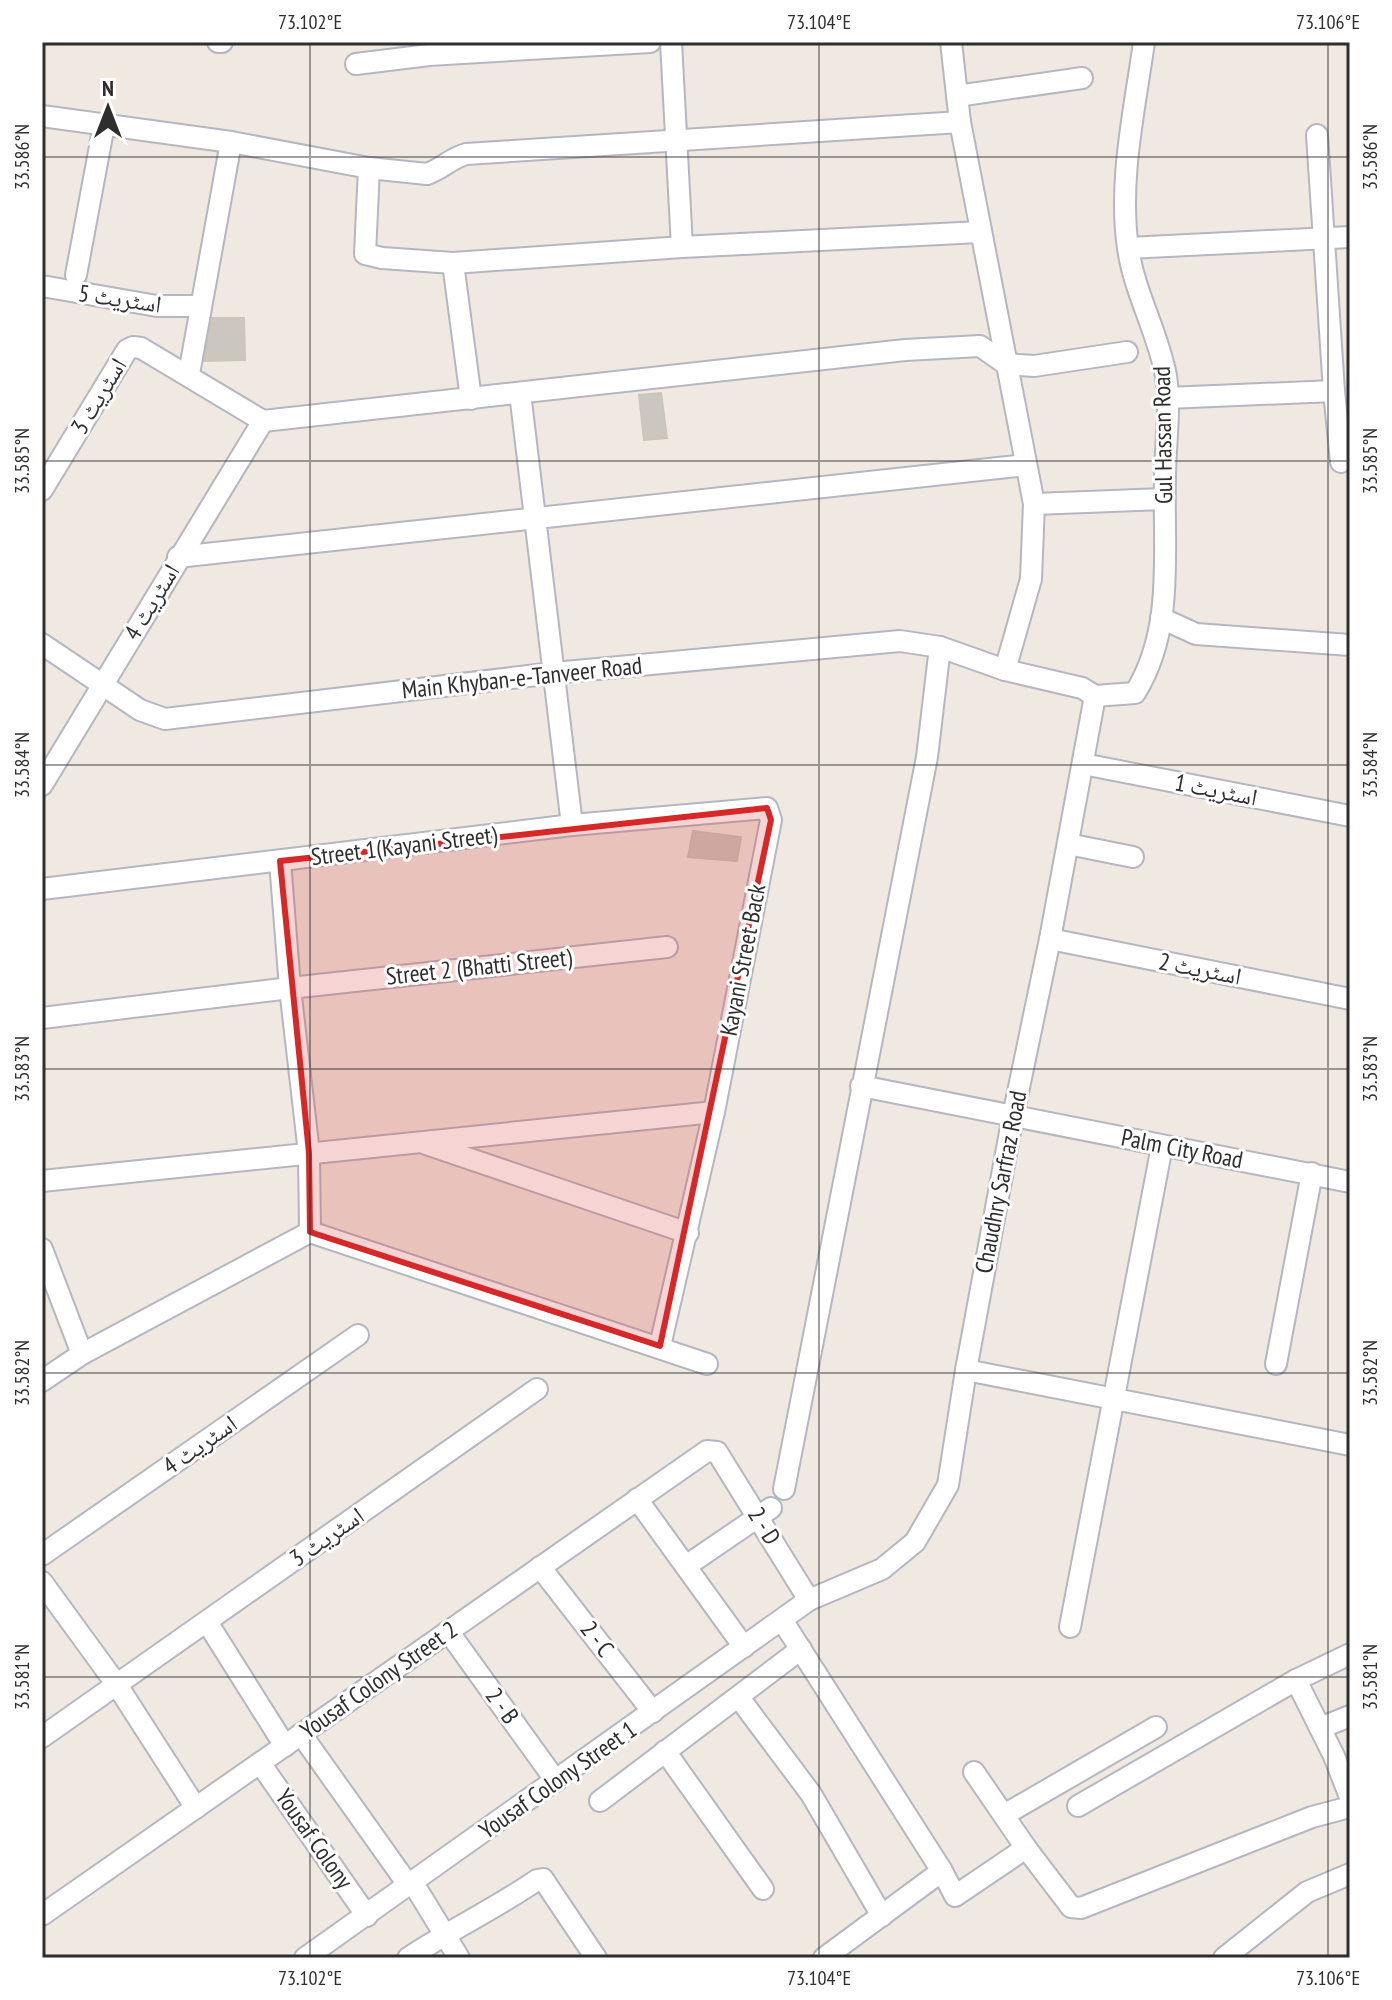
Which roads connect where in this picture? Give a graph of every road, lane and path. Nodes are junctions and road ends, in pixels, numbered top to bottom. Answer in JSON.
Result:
{"nodes":[{"id":1,"x":650,"y":42,"type":"edge"},
{"id":2,"x":671,"y":42,"type":"edge"},
{"id":3,"x":951,"y":42,"type":"edge"},
{"id":4,"x":1144,"y":42,"type":"edge"},
{"id":5,"x":356,"y":64,"type":"dead end"},
{"id":6,"x":1082,"y":78,"type":"dead end"},
{"id":7,"x":957,"y":96,"type":"junction"},
{"id":8,"x":42,"y":116,"type":"edge"},
{"id":9,"x":960,"y":122,"type":"junction"},
{"id":10,"x":104,"y":125,"type":"junction"},
{"id":11,"x":1317,"y":135,"type":"dead end"},
{"id":12,"x":676,"y":141,"type":"junction"},
{"id":13,"x":231,"y":142,"type":"junction"},
{"id":14,"x":369,"y":168,"type":"junction"},
{"id":15,"x":980,"y":232,"type":"junction"},
{"id":16,"x":1350,"y":237,"type":"edge"},
{"id":17,"x":1323,"y":238,"type":"junction"},
{"id":18,"x":682,"y":247,"type":"junction"},
{"id":19,"x":1128,"y":248,"type":"junction"},
{"id":20,"x":453,"y":263,"type":"junction"},
{"id":21,"x":76,"y":275,"type":"dead end"},
{"id":22,"x":42,"y":286,"type":"edge"},
{"id":23,"x":199,"y":306,"type":"junction"},
{"id":24,"x":1127,"y":352,"type":"dead end"},
{"id":25,"x":1006,"y":364,"type":"junction"},
{"id":26,"x":189,"y":374,"type":"junction"},
{"id":27,"x":1334,"y":391,"type":"junction"},
{"id":28,"x":520,"y":393,"type":"junction"},
{"id":29,"x":1167,"y":398,"type":"junction"},
{"id":30,"x":471,"y":399,"type":"junction"},
{"id":31,"x":263,"y":421,"type":"junction"},
{"id":32,"x":1341,"y":462,"type":"dead end"},
{"id":33,"x":1026,"y":465,"type":"junction"},
{"id":34,"x":42,"y":490,"type":"edge"},
{"id":35,"x":1164,"y":499,"type":"junction"},
{"id":36,"x":1034,"y":504,"type":"junction"},
{"id":37,"x":535,"y":517,"type":"junction"},
{"id":38,"x":178,"y":557,"type":"junction"},
{"id":39,"x":1161,"y":618,"type":"junction"},
{"id":40,"x":42,"y":644,"type":"edge"},
{"id":41,"x":1350,"y":645,"type":"edge"},
{"id":42,"x":940,"y":647,"type":"junction"},
{"id":43,"x":1012,"y":672,"type":"junction"},
{"id":44,"x":554,"y":673,"type":"junction"},
{"id":45,"x":102,"y":684,"type":"junction"},
{"id":46,"x":1095,"y":696,"type":"junction"},
{"id":47,"x":1083,"y":764,"type":"junction"},
{"id":48,"x":42,"y":785,"type":"edge"},
{"id":49,"x":767,"y":808,"type":"joint"},
{"id":50,"x":1350,"y":816,"type":"edge"},
{"id":51,"x":572,"y":825,"type":"junction"},
{"id":52,"x":1068,"y":844,"type":"junction"},
{"id":53,"x":1133,"y":857,"type":"dead end"},
{"id":54,"x":280,"y":861,"type":"junction"},
{"id":55,"x":42,"y":889,"type":"edge"},
{"id":56,"x":1050,"y":939,"type":"junction"},
{"id":57,"x":667,"y":947,"type":"dead end"},
{"id":58,"x":290,"y":988,"type":"junction"},
{"id":59,"x":1350,"y":999,"type":"edge"},
{"id":60,"x":42,"y":1018,"type":"edge"},
{"id":61,"x":861,"y":1086,"type":"junction"},
{"id":62,"x":714,"y":1112,"type":"junction"},
{"id":63,"x":1013,"y":1116,"type":"junction"},
{"id":64,"x":418,"y":1142,"type":"junction"},
{"id":65,"x":1162,"y":1146,"type":"junction"},
{"id":66,"x":309,"y":1153,"type":"junction"},
{"id":67,"x":1312,"y":1173,"type":"junction"},
{"id":68,"x":42,"y":1181,"type":"edge"},
{"id":69,"x":1350,"y":1182,"type":"edge"},
{"id":70,"x":310,"y":1232,"type":"junction"},
{"id":71,"x":688,"y":1233,"type":"junction"},
{"id":72,"x":42,"y":1249,"type":"edge"},
{"id":73,"x":358,"y":1335,"type":"dead end"},
{"id":74,"x":660,"y":1346,"type":"junction"},
{"id":75,"x":82,"y":1354,"type":"junction"},
{"id":76,"x":707,"y":1364,"type":"dead end"},
{"id":77,"x":1276,"y":1364,"type":"dead end"},
{"id":78,"x":966,"y":1370,"type":"junction"},
{"id":79,"x":42,"y":1381,"type":"edge"},
{"id":80,"x":537,"y":1389,"type":"dead end"},
{"id":81,"x":1114,"y":1399,"type":"junction"},
{"id":82,"x":1350,"y":1445,"type":"edge"},
{"id":83,"x":717,"y":1452,"type":"joint"},
{"id":84,"x":784,"y":1489,"type":"dead end"},
{"id":85,"x":637,"y":1499,"type":"junction"},
{"id":86,"x":765,"y":1513,"type":"junction"},
{"id":87,"x":42,"y":1555,"type":"edge"},
{"id":88,"x":686,"y":1566,"type":"junction"},
{"id":89,"x":540,"y":1567,"type":"junction"},
{"id":90,"x":42,"y":1582,"type":"edge"},
{"id":91,"x":809,"y":1600,"type":"junction"},
{"id":92,"x":782,"y":1620,"type":"junction"},
{"id":93,"x":207,"y":1622,"type":"junction"},
{"id":94,"x":1070,"y":1627,"type":"dead end"},
{"id":95,"x":448,"y":1631,"type":"junction"},
{"id":96,"x":744,"y":1647,"type":"junction"},
{"id":97,"x":801,"y":1649,"type":"junction"},
{"id":98,"x":1350,"y":1654,"type":"edge"},
{"id":99,"x":1296,"y":1680,"type":"junction"},
{"id":100,"x":117,"y":1685,"type":"junction"},
{"id":101,"x":740,"y":1699,"type":"dead end"},
{"id":102,"x":653,"y":1712,"type":"junction"},
{"id":103,"x":1350,"y":1716,"type":"edge"},
{"id":104,"x":1156,"y":1727,"type":"dead end"},
{"id":105,"x":1320,"y":1728,"type":"junction"},
{"id":106,"x":42,"y":1737,"type":"edge"},
{"id":107,"x":293,"y":1740,"type":"junction"},
{"id":108,"x":665,"y":1751,"type":"junction"},
{"id":109,"x":1342,"y":1754,"type":"edge"},
{"id":110,"x":260,"y":1763,"type":"junction"},
{"id":111,"x":974,"y":1772,"type":"dead end"},
{"id":112,"x":556,"y":1781,"type":"junction"},
{"id":113,"x":1350,"y":1797,"type":"edge"},
{"id":114,"x":600,"y":1801,"type":"dead end"},
{"id":115,"x":1078,"y":1806,"type":"dead end"},
{"id":116,"x":1350,"y":1807,"type":"edge"},
{"id":117,"x":196,"y":1808,"type":"junction"},
{"id":118,"x":1004,"y":1815,"type":"junction"},
{"id":119,"x":1026,"y":1848,"type":"junction"},
{"id":120,"x":942,"y":1871,"type":"junction"},
{"id":121,"x":1350,"y":1874,"type":"edge"},
{"id":122,"x":411,"y":1884,"type":"junction"},
{"id":123,"x":763,"y":1889,"type":"dead end"},
{"id":124,"x":42,"y":1915,"type":"edge"},
{"id":125,"x":367,"y":1916,"type":"junction"},
{"id":126,"x":882,"y":1916,"type":"junction"},
{"id":127,"x":445,"y":1933,"type":"junction"},
{"id":128,"x":305,"y":1958,"type":"edge"},
{"id":129,"x":408,"y":1958,"type":"edge"},
{"id":130,"x":459,"y":1958,"type":"edge"},
{"id":131,"x":596,"y":1958,"type":"edge"},
{"id":132,"x":824,"y":1958,"type":"edge"},
{"id":133,"x":1224,"y":1958,"type":"edge"}],
"edges":[{"from":1,"to":5,"type":"street"},
{"from":2,"to":12,"type":"street"},
{"from":3,"to":7,"type":"street"},
{"from":4,"to":19,"type":"street","name":"Gul Hassan Road"},
{"from":6,"to":7,"type":"street"},
{"from":7,"to":9,"type":"street"},
{"from":8,"to":10,"type":"street"},
{"from":9,"to":12,"type":"street"},
{"from":9,"to":15,"type":"street"},
{"from":10,"to":13,"type":"street"},
{"from":10,"to":21,"type":"street"},
{"from":11,"to":17,"type":"street"},
{"from":12,"to":14,"type":"street"},
{"from":12,"to":18,"type":"street"},
{"from":13,"to":14,"type":"street"},
{"from":13,"to":23,"type":"street"},
{"from":14,"to":20,"type":"street"},
{"from":15,"to":18,"type":"street"},
{"from":15,"to":25,"type":"street"},
{"from":16,"to":17,"type":"street"},
{"from":17,"to":19,"type":"street"},
{"from":17,"to":27,"type":"street"},
{"from":18,"to":20,"type":"street"},
{"from":19,"to":29,"type":"street","name":"Gul Hassan Road"},
{"from":20,"to":30,"type":"street"},
{"from":22,"to":23,"type":"street","name":"اسٹریٹ 5"},
{"from":23,"to":26,"type":"street"},
{"from":24,"to":25,"type":"street"},
{"from":25,"to":28,"type":"street"},
{"from":25,"to":33,"type":"street"},
{"from":26,"to":31,"type":"street"},
{"from":26,"to":34,"type":"street","name":"اسٹریٹ 3"},
{"from":27,"to":29,"type":"street"},
{"from":27,"to":32,"type":"street"},
{"from":28,"to":30,"type":"street"},
{"from":28,"to":37,"type":"street"},
{"from":29,"to":35,"type":"street","name":"Gul Hassan Road"},
{"from":30,"to":31,"type":"street"},
{"from":31,"to":38,"type":"street","name":"اسٹریٹ 4"},
{"from":33,"to":36,"type":"street"},
{"from":33,"to":37,"type":"street"},
{"from":35,"to":36,"type":"street"},
{"from":35,"to":39,"type":"street","name":"Gul Hassan Road"},
{"from":36,"to":43,"type":"street"},
{"from":37,"to":38,"type":"street"},
{"from":37,"to":44,"type":"street"},
{"from":38,"to":45,"type":"street","name":"اسٹریٹ 4"},
{"from":39,"to":41,"type":"street"},
{"from":39,"to":46,"type":"street","name":"Gul Hassan Road"},
{"from":40,"to":45,"type":"street","name":"Main Khyban-e-Tanveer Road"},
{"from":42,"to":43,"type":"street","name":"Main Khyban-e-Tanveer Road"},
{"from":42,"to":44,"type":"street","name":"Main Khyban-e-Tanveer Road"},
{"from":42,"to":61,"type":"street"},
{"from":43,"to":46,"type":"street","name":"Main Khyban-e-Tanveer Road"},
{"from":44,"to":45,"type":"street","name":"Main Khyban-e-Tanveer Road"},
{"from":44,"to":51,"type":"street"},
{"from":45,"to":48,"type":"street","name":"اسٹریٹ 4"},
{"from":46,"to":47,"type":"street","name":"Chaudhry Sarfraz Road"},
{"from":47,"to":50,"type":"street","name":"اسٹریٹ 1"},
{"from":47,"to":52,"type":"street","name":"Chaudhry Sarfraz Road"},
{"from":49,"to":51,"type":"street","name":"Street 1(Kayani Street)"},
{"from":49,"to":62,"type":"street","name":"Kayani Street Back"},
{"from":51,"to":54,"type":"street","name":"Street 1(Kayani Street)"},
{"from":52,"to":53,"type":"street"},
{"from":52,"to":56,"type":"street","name":"Chaudhry Sarfraz Road"},
{"from":54,"to":55,"type":"street","name":"Street 1(Kayani Street)"},
{"from":54,"to":58,"type":"street"},
{"from":56,"to":59,"type":"street","name":"اسٹریٹ 2"},
{"from":56,"to":63,"type":"street","name":"Chaudhry Sarfraz Road"},
{"from":57,"to":58,"type":"street","name":"Street 2 (Bhatti Street)"},
{"from":58,"to":60,"type":"street","name":"Street 2 (Bhatti Street)"},
{"from":58,"to":66,"type":"street"},
{"from":61,"to":63,"type":"street","name":"Palm City Road"},
{"from":61,"to":84,"type":"street"},
{"from":62,"to":64,"type":"street"},
{"from":62,"to":71,"type":"street","name":"Kayani Street Back"},
{"from":63,"to":65,"type":"street","name":"Palm City Road"},
{"from":63,"to":78,"type":"street","name":"Chaudhry Sarfraz Road"},
{"from":64,"to":66,"type":"street"},
{"from":64,"to":71,"type":"street"},
{"from":65,"to":67,"type":"street","name":"Palm City Road"},
{"from":65,"to":81,"type":"street"},
{"from":66,"to":68,"type":"street"},
{"from":66,"to":70,"type":"street"},
{"from":67,"to":69,"type":"street","name":"Palm City Road"},
{"from":67,"to":77,"type":"street"},
{"from":70,"to":74,"type":"street"},
{"from":70,"to":75,"type":"street"},
{"from":71,"to":74,"type":"street","name":"Kayani Street Back"},
{"from":72,"to":75,"type":"street"},
{"from":73,"to":87,"type":"street","name":"اسٹریٹ 4"},
{"from":74,"to":76,"type":"street"},
{"from":75,"to":79,"type":"street"},
{"from":78,"to":81,"type":"street"},
{"from":78,"to":91,"type":"street","name":"Chaudhry Sarfraz Road"},
{"from":80,"to":93,"type":"street","name":"اسٹریٹ 3"},
{"from":81,"to":82,"type":"street"},
{"from":81,"to":94,"type":"street"},
{"from":83,"to":85,"type":"street","name":"Yousaf Colony Street 2"},
{"from":83,"to":86,"type":"street","name":"2 - D"},
{"from":85,"to":88,"type":"street"},
{"from":85,"to":89,"type":"street","name":"Yousaf Colony Street 2"},
{"from":86,"to":88,"type":"street"},
{"from":86,"to":91,"type":"street","name":"2 - D"},
{"from":88,"to":96,"type":"street"},
{"from":89,"to":95,"type":"street","name":"Yousaf Colony Street 2"},
{"from":89,"to":102,"type":"street","name":"2 - C"},
{"from":90,"to":100,"type":"street"},
{"from":91,"to":92,"type":"street","name":"Yousaf Colony Street 1"},
{"from":92,"to":96,"type":"street","name":"Yousaf Colony Street 1"},
{"from":92,"to":97,"type":"street"},
{"from":93,"to":100,"type":"street","name":"اسٹریٹ 3"},
{"from":93,"to":107,"type":"street"},
{"from":95,"to":107,"type":"street","name":"Yousaf Colony Street 2"},
{"from":95,"to":112,"type":"street","name":"2 - B"},
{"from":96,"to":102,"type":"street","name":"Yousaf Colony Street 1"},
{"from":97,"to":108,"type":"street"},
{"from":97,"to":120,"type":"street"},
{"from":98,"to":99,"type":"street"},
{"from":99,"to":105,"type":"street"},
{"from":99,"to":115,"type":"street"},
{"from":100,"to":106,"type":"street","name":"اسٹریٹ 3"},
{"from":100,"to":117,"type":"street"},
{"from":101,"to":126,"type":"street"},
{"from":102,"to":112,"type":"street","name":"Yousaf Colony Street 1"},
{"from":103,"to":105,"type":"street"},
{"from":104,"to":118,"type":"street"},
{"from":105,"to":109,"type":"street"},
{"from":107,"to":110,"type":"street","name":"Yousaf Colony Street 2"},
{"from":107,"to":122,"type":"street"},
{"from":108,"to":114,"type":"street"},
{"from":108,"to":123,"type":"street"},
{"from":109,"to":113,"type":"street"},
{"from":110,"to":117,"type":"street","name":"Yousaf Colony Street 2"},
{"from":110,"to":125,"type":"street","name":"Yousaf Colony"},
{"from":111,"to":118,"type":"street"},
{"from":112,"to":122,"type":"street","name":"Yousaf Colony Street 1"},
{"from":116,"to":119,"type":"street"},
{"from":117,"to":124,"type":"street","name":"Yousaf Colony Street 2"},
{"from":118,"to":119,"type":"street"},
{"from":119,"to":120,"type":"street"},
{"from":120,"to":126,"type":"street"},
{"from":121,"to":133,"type":"street"},
{"from":122,"to":125,"type":"street","name":"Yousaf Colony Street 1"},
{"from":122,"to":127,"type":"street"},
{"from":125,"to":128,"type":"street","name":"Yousaf Colony Street 1"},
{"from":126,"to":132,"type":"street"},
{"from":127,"to":129,"type":"street"},
{"from":127,"to":130,"type":"street"},
{"from":127,"to":131,"type":"street"}]}
